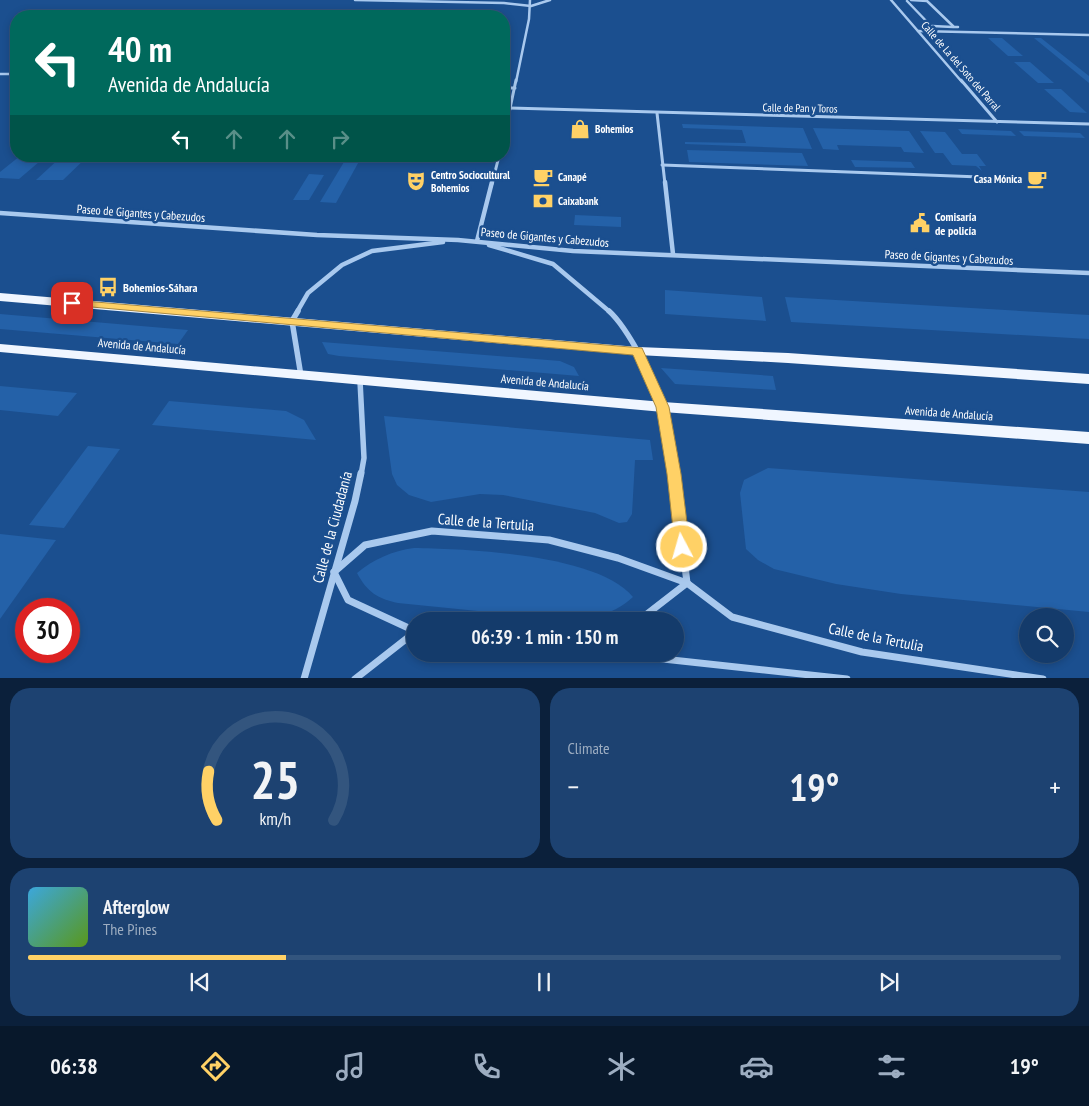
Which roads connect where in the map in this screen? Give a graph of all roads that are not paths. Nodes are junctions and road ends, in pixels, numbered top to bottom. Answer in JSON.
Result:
{"nodes":[{"id":1,"x":355,"y":0,"type":"edge"},
{"id":2,"x":530,"y":0,"type":"edge"},
{"id":3,"x":550,"y":0,"type":"edge"},
{"id":4,"x":891,"y":0,"type":"edge"},
{"id":5,"x":912,"y":0,"type":"edge"},
{"id":6,"x":905,"y":1,"type":"edge"},
{"id":7,"x":531,"y":6,"type":"junction"},
{"id":8,"x":918,"y":31,"type":"junction"},
{"id":9,"x":1089,"y":35,"type":"edge"},
{"id":10,"x":510,"y":88,"type":"edge"},
{"id":11,"x":515,"y":88,"type":"junction"},
{"id":12,"x":510,"y":108,"type":"joint"},
{"id":13,"x":657,"y":113,"type":"junction"},
{"id":14,"x":997,"y":122,"type":"junction"},
{"id":15,"x":1089,"y":124,"type":"edge"},
{"id":16,"x":497,"y":162,"type":"edge"},
{"id":17,"x":662,"y":165,"type":"junction"},
{"id":18,"x":980,"y":177,"type":"dead end"},
{"id":19,"x":0,"y":213,"type":"edge"},
{"id":20,"x":458,"y":240,"type":"junction"},
{"id":21,"x":477,"y":241,"type":"junction"},
{"id":22,"x":673,"y":254,"type":"junction"},
{"id":23,"x":1089,"y":273,"type":"edge"},
{"id":24,"x":0,"y":297,"type":"edge"},
{"id":25,"x":292,"y":321,"type":"junction"},
{"id":26,"x":0,"y":348,"type":"edge"},
{"id":27,"x":638,"y":351,"type":"junction"},
{"id":28,"x":301,"y":376,"type":"junction"},
{"id":29,"x":1089,"y":379,"type":"edge"},
{"id":30,"x":360,"y":381,"type":"junction"},
{"id":31,"x":663,"y":407,"type":"junction"},
{"id":32,"x":1089,"y":438,"type":"edge"},
{"id":33,"x":334,"y":572,"type":"junction"},
{"id":34,"x":686,"y":583,"type":"junction"},
{"id":35,"x":649,"y":612,"type":"edge"},
{"id":36,"x":406,"y":628,"type":"edge"},
{"id":37,"x":406,"y":639,"type":"edge"},
{"id":38,"x":684,"y":661,"type":"edge"},
{"id":39,"x":304,"y":678,"type":"edge"},
{"id":40,"x":355,"y":678,"type":"edge"},
{"id":41,"x":847,"y":678,"type":"edge"},
{"id":42,"x":1043,"y":678,"type":"edge"}],
"edges":[{"from":1,"to":7,"type":"street"},
{"from":2,"to":7,"type":"street"},
{"from":3,"to":7,"type":"street"},
{"from":4,"to":8,"type":"street","name":"Calle de La del Soto del Parral"},
{"from":5,"to":6,"type":"street"},
{"from":5,"to":6,"type":"street"},
{"from":7,"to":11,"type":"street"},
{"from":8,"to":9,"type":"street"},
{"from":8,"to":14,"type":"street","name":"Calle de La del Soto del Parral"},
{"from":10,"to":11,"type":"street"},
{"from":11,"to":12,"type":"street"},
{"from":12,"to":13,"type":"street","name":"Calle de Pan y Toros"},
{"from":13,"to":14,"type":"street","name":"Calle de Pan y Toros"},
{"from":13,"to":17,"type":"street"},
{"from":14,"to":15,"type":"street","name":"Calle de Pan y Toros"},
{"from":16,"to":21,"type":"street"},
{"from":17,"to":18,"type":"street"},
{"from":17,"to":22,"type":"street"},
{"from":19,"to":20,"type":"street","name":"Paseo de Gigantes y Cabezudos"},
{"from":20,"to":21,"type":"street","name":"Paseo de Gigantes y Cabezudos"},
{"from":20,"to":25,"type":"street"},
{"from":21,"to":22,"type":"street","name":"Paseo de Gigantes y Cabezudos"},
{"from":21,"to":27,"type":"street"},
{"from":22,"to":23,"type":"street","name":"Paseo de Gigantes y Cabezudos"},
{"from":24,"to":25,"type":"main road"},
{"from":25,"to":27,"type":"main road"},
{"from":25,"to":28,"type":"street"},
{"from":26,"to":28,"type":"main road","name":"Avenida de Andalucía"},
{"from":27,"to":29,"type":"main road"},
{"from":27,"to":31,"type":"street"},
{"from":28,"to":30,"type":"main road","name":"Avenida de Andalucía"},
{"from":30,"to":31,"type":"main road","name":"Avenida de Andalucía"},
{"from":30,"to":33,"type":"street","name":"Calle de la Ciudadanía"},
{"from":31,"to":32,"type":"main road","name":"Avenida de Andalucía"},
{"from":31,"to":34,"type":"street"},
{"from":33,"to":34,"type":"street","name":"Calle de la Tertulia"},
{"from":33,"to":36,"type":"street"},
{"from":33,"to":39,"type":"street","name":"Calle de la Ciudadanía"},
{"from":34,"to":35,"type":"street"},
{"from":34,"to":42,"type":"street","name":"Calle de la Tertulia"},
{"from":37,"to":40,"type":"street"},
{"from":38,"to":41,"type":"street"}]}
